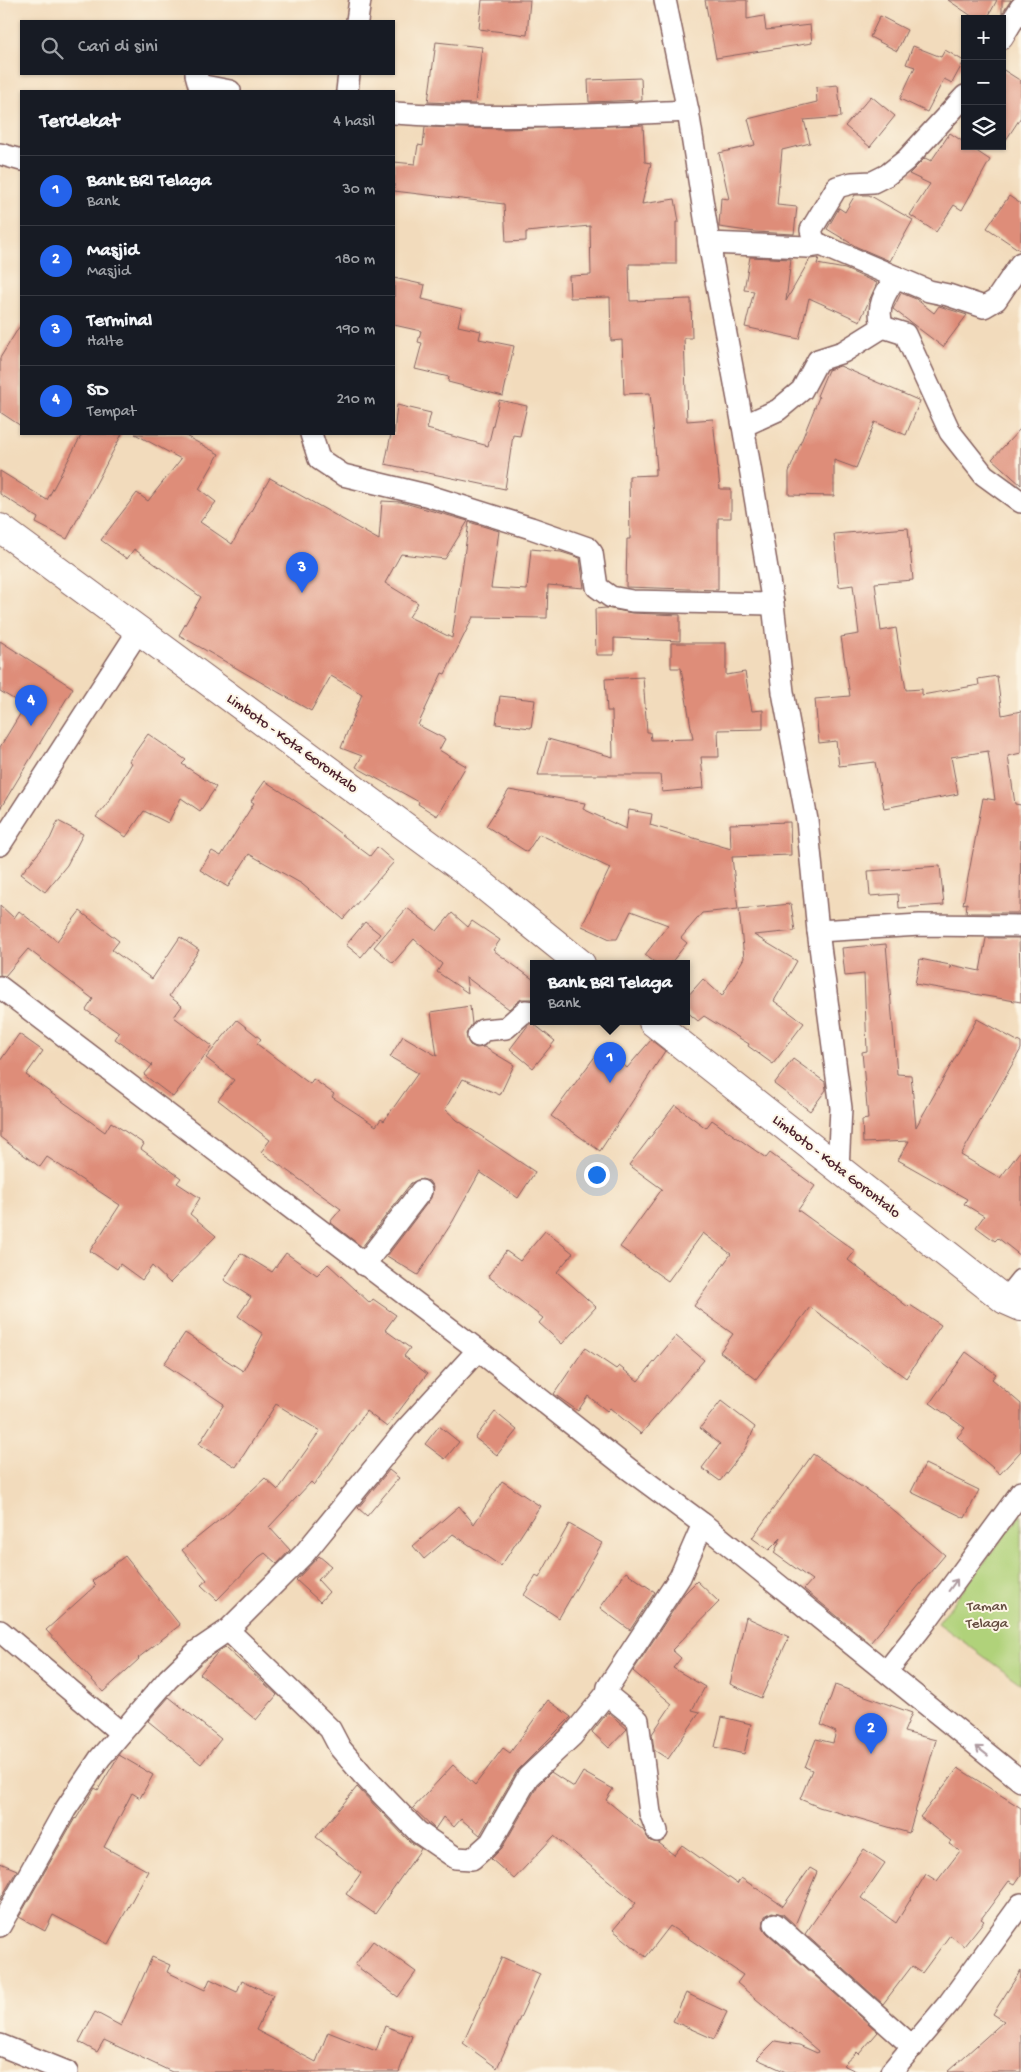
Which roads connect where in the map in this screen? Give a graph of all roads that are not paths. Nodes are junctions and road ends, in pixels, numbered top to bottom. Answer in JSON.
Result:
{"nodes":[{"id":1,"x":360,"y":0,"type":"edge"},
{"id":2,"x":665,"y":0,"type":"edge"},
{"id":3,"x":1021,"y":7,"type":"edge"},
{"id":4,"x":357,"y":20,"type":"edge"},
{"id":5,"x":1006,"y":31,"type":"edge"},
{"id":6,"x":196,"y":75,"type":"edge"},
{"id":7,"x":349,"y":75,"type":"edge"},
{"id":8,"x":225,"y":90,"type":"edge"},
{"id":9,"x":347,"y":90,"type":"edge"},
{"id":10,"x":961,"y":100,"type":"edge"},
{"id":11,"x":688,"y":111,"type":"junction"},
{"id":12,"x":395,"y":114,"type":"edge"},
{"id":13,"x":0,"y":154,"type":"edge"},
{"id":14,"x":20,"y":160,"type":"edge"},
{"id":15,"x":709,"y":243,"type":"junction"},
{"id":16,"x":821,"y":245,"type":"junction"},
{"id":17,"x":1021,"y":263,"type":"edge"},
{"id":18,"x":896,"y":277,"type":"junction"},
{"id":19,"x":883,"y":327,"type":"junction"},
{"id":20,"x":743,"y":426,"type":"junction"},
{"id":21,"x":312,"y":435,"type":"edge"},
{"id":22,"x":1021,"y":502,"type":"edge"},
{"id":23,"x":0,"y":528,"type":"edge"},
{"id":24,"x":773,"y":604,"type":"junction"},
{"id":25,"x":139,"y":630,"type":"junction"},
{"id":26,"x":0,"y":845,"type":"edge"},
{"id":27,"x":1021,"y":926,"type":"edge"},
{"id":28,"x":818,"y":931,"type":"junction"},
{"id":29,"x":576,"y":960,"type":"edge"},
{"id":30,"x":0,"y":987,"type":"edge"},
{"id":31,"x":530,"y":1012,"type":"edge"},
{"id":32,"x":657,"y":1025,"type":"edge"},
{"id":33,"x":478,"y":1036,"type":"dead end"},
{"id":34,"x":838,"y":1169,"type":"junction"},
{"id":35,"x":421,"y":1191,"type":"dead end"},
{"id":36,"x":364,"y":1265,"type":"junction"},
{"id":37,"x":1016,"y":1296,"type":"edge"},
{"id":38,"x":1021,"y":1322,"type":"edge"},
{"id":39,"x":478,"y":1350,"type":"junction"},
{"id":40,"x":1021,"y":1492,"type":"edge"},
{"id":41,"x":703,"y":1524,"type":"junction"},
{"id":42,"x":228,"y":1630,"type":"junction"},
{"id":43,"x":0,"y":1631,"type":"edge"},
{"id":44,"x":887,"y":1671,"type":"junction"},
{"id":45,"x":607,"y":1693,"type":"junction"},
{"id":46,"x":121,"y":1733,"type":"junction"},
{"id":47,"x":1021,"y":1781,"type":"edge"},
{"id":48,"x":656,"y":1831,"type":"dead end"},
{"id":49,"x":1021,"y":1904,"type":"edge"},
{"id":50,"x":775,"y":1924,"type":"dead end"},
{"id":51,"x":0,"y":1926,"type":"edge"},
{"id":52,"x":0,"y":2045,"type":"edge"},
{"id":53,"x":914,"y":2048,"type":"junction"},
{"id":54,"x":67,"y":2072,"type":"edge"},
{"id":55,"x":891,"y":2072,"type":"edge"}],
"edges":[{"from":1,"to":4,"type":"street"},
{"from":2,"to":11,"type":"street"},
{"from":3,"to":5,"type":"street"},
{"from":6,"to":8,"type":"street"},
{"from":7,"to":9,"type":"street"},
{"from":10,"to":16,"type":"street"},
{"from":11,"to":12,"type":"street"},
{"from":11,"to":15,"type":"street"},
{"from":13,"to":14,"type":"street"},
{"from":15,"to":16,"type":"street"},
{"from":15,"to":20,"type":"street"},
{"from":16,"to":18,"type":"street"},
{"from":17,"to":18,"type":"street"},
{"from":18,"to":19,"type":"street"},
{"from":19,"to":20,"type":"street"},
{"from":19,"to":22,"type":"street"},
{"from":20,"to":24,"type":"street"},
{"from":21,"to":24,"type":"street"},
{"from":23,"to":25,"type":"highway","name":"Limboto - Kota Gorontalo"},
{"from":24,"to":28,"type":"street"},
{"from":25,"to":26,"type":"street"},
{"from":25,"to":29,"type":"highway","name":"Limboto - Kota Gorontalo"},
{"from":27,"to":28,"type":"street"},
{"from":28,"to":34,"type":"street"},
{"from":30,"to":36,"type":"street"},
{"from":31,"to":33,"type":"street"},
{"from":32,"to":34,"type":"highway","name":"Limboto - Kota Gorontalo"},
{"from":34,"to":37,"type":"highway","name":"Limboto - Kota Gorontalo"},
{"from":35,"to":36,"type":"street"},
{"from":36,"to":39,"type":"street"},
{"from":37,"to":38,"type":"highway","name":"Limboto - Kota Gorontalo"},
{"from":39,"to":41,"type":"street"},
{"from":39,"to":42,"type":"street"},
{"from":44,"to":40,"type":"street","one_way":true},
{"from":41,"to":44,"type":"street"},
{"from":41,"to":45,"type":"street"},
{"from":42,"to":45,"type":"street"},
{"from":42,"to":46,"type":"street"},
{"from":43,"to":46,"type":"street"},
{"from":47,"to":44,"type":"street","one_way":true},
{"from":45,"to":48,"type":"street"},
{"from":46,"to":51,"type":"street"},
{"from":49,"to":53,"type":"street"},
{"from":50,"to":53,"type":"street"},
{"from":52,"to":54,"type":"street"},
{"from":53,"to":55,"type":"street"}]}
